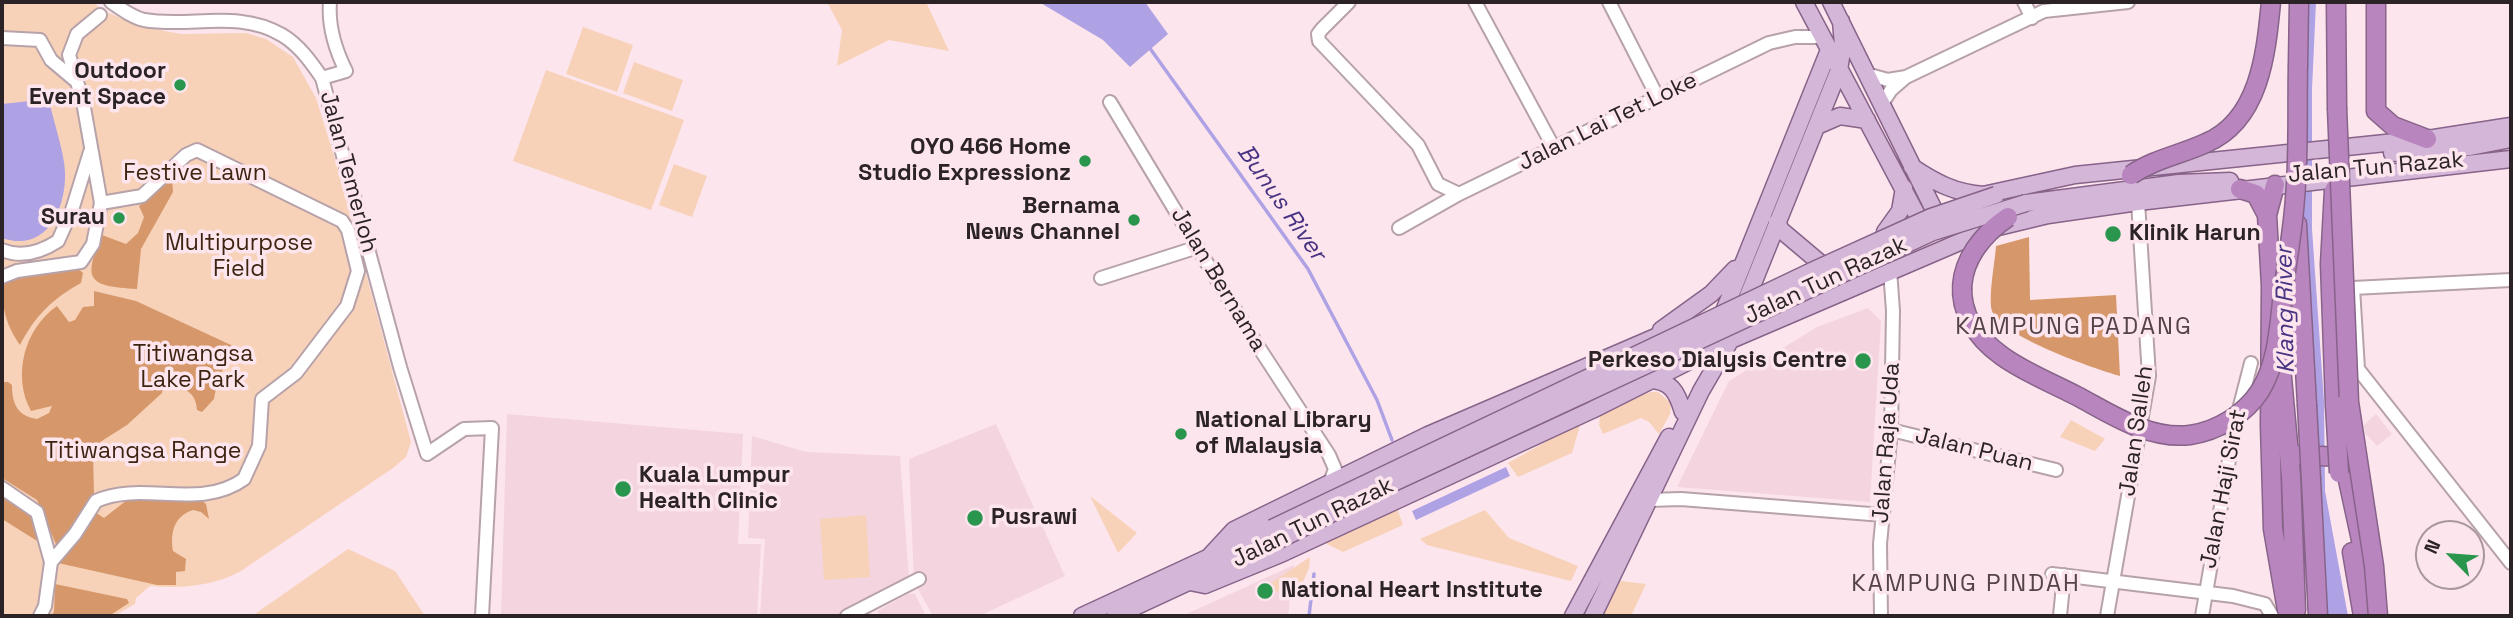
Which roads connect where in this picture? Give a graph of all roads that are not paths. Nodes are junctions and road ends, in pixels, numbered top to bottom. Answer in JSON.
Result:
{"nodes":[{"id":1,"x":111,"y":2,"type":"edge"},
{"id":2,"x":330,"y":2,"type":"edge"},
{"id":3,"x":1349,"y":2,"type":"edge"},
{"id":4,"x":1475,"y":2,"type":"edge"},
{"id":5,"x":1609,"y":2,"type":"edge"},
{"id":6,"x":1804,"y":2,"type":"edge"},
{"id":7,"x":1831,"y":2,"type":"edge"},
{"id":8,"x":2024,"y":2,"type":"edge"},
{"id":9,"x":2128,"y":2,"type":"edge"},
{"id":10,"x":2271,"y":2,"type":"edge"},
{"id":11,"x":2299,"y":2,"type":"edge"},
{"id":12,"x":2336,"y":2,"type":"edge"},
{"id":13,"x":2376,"y":2,"type":"edge"},
{"id":14,"x":100,"y":15,"type":"dead end"},
{"id":15,"x":2032,"y":18,"type":"junction"},
{"id":16,"x":1841,"y":21,"type":"junction"},
{"id":17,"x":2,"y":38,"type":"edge"},
{"id":18,"x":1826,"y":43,"type":"junction"},
{"id":19,"x":1839,"y":70,"type":"junction"},
{"id":20,"x":1866,"y":74,"type":"junction"},
{"id":21,"x":1906,"y":77,"type":"junction"},
{"id":22,"x":322,"y":78,"type":"junction"},
{"id":23,"x":77,"y":82,"type":"junction"},
{"id":24,"x":1658,"y":98,"type":"junction"},
{"id":25,"x":1111,"y":102,"type":"dead end"},
{"id":26,"x":1881,"y":105,"type":"junction"},
{"id":27,"x":2337,"y":108,"type":"junction"},
{"id":28,"x":1867,"y":120,"type":"junction"},
{"id":29,"x":1817,"y":126,"type":"junction"},
{"id":30,"x":2511,"y":126,"type":"edge"},
{"id":31,"x":2427,"y":139,"type":"junction"},
{"id":32,"x":2511,"y":139,"type":"edge"},
{"id":33,"x":91,"y":147,"type":"junction"},
{"id":34,"x":1555,"y":149,"type":"junction"},
{"id":35,"x":2511,"y":157,"type":"edge"},
{"id":36,"x":1911,"y":166,"type":"junction"},
{"id":37,"x":2131,"y":175,"type":"junction"},
{"id":38,"x":2275,"y":185,"type":"junction"},
{"id":39,"x":1904,"y":188,"type":"junction"},
{"id":40,"x":2240,"y":189,"type":"junction"},
{"id":41,"x":1459,"y":194,"type":"junction"},
{"id":42,"x":1983,"y":195,"type":"junction"},
{"id":43,"x":2295,"y":197,"type":"junction"},
{"id":44,"x":2138,"y":202,"type":"junction"},
{"id":45,"x":101,"y":203,"type":"junction"},
{"id":46,"x":2026,"y":203,"type":"junction"},
{"id":47,"x":1934,"y":211,"type":"junction"},
{"id":48,"x":2267,"y":215,"type":"junction"},
{"id":49,"x":1918,"y":217,"type":"junction"},
{"id":50,"x":1777,"y":222,"type":"junction"},
{"id":51,"x":1399,"y":228,"type":"dead end"},
{"id":52,"x":1885,"y":232,"type":"junction"},
{"id":53,"x":1951,"y":243,"type":"junction"},
{"id":54,"x":1198,"y":247,"type":"junction"},
{"id":55,"x":2,"y":250,"type":"edge"},
{"id":56,"x":1935,"y":250,"type":"junction"},
{"id":57,"x":1744,"y":257,"type":"junction"},
{"id":58,"x":1819,"y":262,"type":"junction"},
{"id":59,"x":1890,"y":270,"type":"junction"},
{"id":60,"x":2,"y":276,"type":"edge"},
{"id":61,"x":1101,"y":278,"type":"dead end"},
{"id":62,"x":2511,"y":280,"type":"edge"},
{"id":63,"x":2271,"y":286,"type":"junction"},
{"id":64,"x":1749,"y":294,"type":"junction"},
{"id":65,"x":1726,"y":306,"type":"junction"},
{"id":66,"x":1731,"y":341,"type":"junction"},
{"id":67,"x":1642,"y":343,"type":"junction"},
{"id":68,"x":1709,"y":351,"type":"junction"},
{"id":69,"x":2251,"y":363,"type":"dead end"},
{"id":70,"x":1566,"y":377,"type":"junction"},
{"id":71,"x":1648,"y":380,"type":"junction"},
{"id":72,"x":1683,"y":412,"type":"junction"},
{"id":73,"x":1573,"y":418,"type":"junction"},
{"id":74,"x":1891,"y":430,"type":"junction"},
{"id":75,"x":2288,"y":439,"type":"junction"},
{"id":76,"x":1329,"y":455,"type":"junction"},
{"id":77,"x":2302,"y":457,"type":"junction"},
{"id":78,"x":2056,"y":470,"type":"dead end"},
{"id":79,"x":1354,"y":473,"type":"junction"},
{"id":80,"x":2291,"y":476,"type":"junction"},
{"id":81,"x":1659,"y":479,"type":"junction"},
{"id":82,"x":1329,"y":485,"type":"junction"},
{"id":83,"x":2,"y":488,"type":"edge"},
{"id":84,"x":1642,"y":497,"type":"junction"},
{"id":85,"x":1681,"y":499,"type":"junction"},
{"id":86,"x":1884,"y":514,"type":"junction"},
{"id":87,"x":1274,"y":535,"type":"junction"},
{"id":88,"x":1209,"y":557,"type":"junction"},
{"id":89,"x":51,"y":562,"type":"junction"},
{"id":90,"x":2511,"y":563,"type":"edge"},
{"id":91,"x":919,"y":579,"type":"dead end"},
{"id":92,"x":2111,"y":581,"type":"junction"},
{"id":93,"x":1190,"y":582,"type":"junction"},
{"id":94,"x":2204,"y":593,"type":"junction"},
{"id":95,"x":40,"y":616,"type":"edge"},
{"id":96,"x":482,"y":616,"type":"edge"},
{"id":97,"x":847,"y":616,"type":"edge"},
{"id":98,"x":1082,"y":616,"type":"edge"},
{"id":99,"x":1115,"y":616,"type":"edge"},
{"id":100,"x":1573,"y":616,"type":"edge"},
{"id":101,"x":1593,"y":616,"type":"edge"},
{"id":102,"x":1881,"y":616,"type":"edge"},
{"id":103,"x":2060,"y":616,"type":"edge"},
{"id":104,"x":2107,"y":616,"type":"edge"},
{"id":105,"x":2202,"y":616,"type":"edge"},
{"id":106,"x":2272,"y":616,"type":"edge"},
{"id":107,"x":2288,"y":616,"type":"edge"},
{"id":108,"x":2296,"y":616,"type":"edge"},
{"id":109,"x":2318,"y":616,"type":"edge"},
{"id":110,"x":2363,"y":616,"type":"edge"},
{"id":111,"x":2378,"y":616,"type":"edge"}],
"edges":[{"from":1,"to":22,"type":"street","name":"Jalan Temerloh"},
{"from":2,"to":22,"type":"street"},
{"from":3,"to":41,"type":"street"},
{"from":4,"to":34,"type":"street"},
{"from":5,"to":24,"type":"street"},
{"from":6,"to":18,"type":"main road"},
{"from":7,"to":16,"type":"main road"},
{"from":8,"to":15,"type":"street"},
{"from":9,"to":15,"type":"street"},
{"from":10,"to":37,"type":"highway","bridge":true},
{"from":11,"to":43,"type":"highway","bridge":true},
{"from":12,"to":27,"type":"highway"},
{"from":13,"to":31,"type":"highway"},
{"from":14,"to":23,"type":"street"},
{"from":15,"to":21,"type":"street"},
{"from":16,"to":19,"type":"main road"},
{"from":16,"to":20,"type":"main road"},
{"from":17,"to":23,"type":"street"},
{"from":18,"to":19,"type":"main road"},
{"from":18,"to":24,"type":"street","name":"Jalan Lai Tet Loke"},
{"from":18,"to":57,"type":"main road"},
{"from":19,"to":28,"type":"main road"},
{"from":19,"to":29,"type":"main road"},
{"from":20,"to":21,"type":"street"},
{"from":20,"to":26,"type":"main road"},
{"from":21,"to":26,"type":"street"},
{"from":22,"to":96,"type":"street","name":"Jalan Temerloh"},
{"from":23,"to":33,"type":"street"},
{"from":24,"to":34,"type":"street","name":"Jalan Lai Tet Loke"},
{"from":25,"to":54,"type":"street","name":"Jalan Bernama"},
{"from":26,"to":36,"type":"main road"},
{"from":27,"to":110,"type":"highway","bridge":true},
{"from":27,"to":111,"type":"highway","bridge":true},
{"from":28,"to":29,"type":"main road"},
{"from":28,"to":39,"type":"main road"},
{"from":29,"to":50,"type":"main road"},
{"from":30,"to":31,"type":"main road","name":"Jalan Tun Razak"},
{"from":31,"to":42,"type":"main road","name":"Jalan Tun Razak","bridge":true},
{"from":32,"to":37,"type":"main road","name":"Jalan Tun Razak","bridge":true},
{"from":33,"to":45,"type":"street"},
{"from":33,"to":55,"type":"street"},
{"from":34,"to":41,"type":"street","name":"Jalan Lai Tet Loke"},
{"from":35,"to":38,"type":"main road","name":"Jalan Tun Razak","bridge":true},
{"from":35,"to":46,"type":"main road","name":"Jalan Tun Razak","bridge":true},
{"from":36,"to":42,"type":"main road"},
{"from":36,"to":47,"type":"main road"},
{"from":37,"to":87,"type":"main road","name":"Jalan Tun Razak","bridge":true},
{"from":38,"to":40,"type":"main road","name":"Jalan Tun Razak"},
{"from":38,"to":48,"type":"highway"},
{"from":39,"to":49,"type":"main road"},
{"from":39,"to":52,"type":"main road"},
{"from":40,"to":44,"type":"main road","name":"Jalan Tun Razak"},
{"from":40,"to":48,"type":"highway"},
{"from":41,"to":51,"type":"street","name":"Jalan Lai Tet Loke"},
{"from":42,"to":47,"type":"main road","name":"Jalan Tun Razak"},
{"from":43,"to":46,"type":"highway","bridge":true},
{"from":43,"to":109,"type":"highway","bridge":true},
{"from":44,"to":53,"type":"main road","name":"Jalan Tun Razak"},
{"from":44,"to":92,"type":"street","name":"Jalan Salleh"},
{"from":45,"to":60,"type":"street"},
{"from":45,"to":89,"type":"street"},
{"from":46,"to":87,"type":"main road","name":"Jalan Tun Razak","bridge":true},
{"from":47,"to":49,"type":"main road","name":"Jalan Tun Razak"},
{"from":47,"to":53,"type":"main road"},
{"from":48,"to":63,"type":"highway"},
{"from":49,"to":52,"type":"main road","name":"Jalan Tun Razak"},
{"from":49,"to":56,"type":"main road"},
{"from":50,"to":58,"type":"main road"},
{"from":50,"to":64,"type":"main road"},
{"from":52,"to":58,"type":"main road","name":"Jalan Tun Razak"},
{"from":53,"to":56,"type":"main road","name":"Jalan Tun Razak"},
{"from":54,"to":61,"type":"street"},
{"from":54,"to":76,"type":"street","name":"Jalan Bernama"},
{"from":56,"to":59,"type":"main road","name":"Jalan Tun Razak"},
{"from":57,"to":65,"type":"main road"},
{"from":57,"to":67,"type":"main road"},
{"from":58,"to":64,"type":"main road","name":"Jalan Tun Razak"},
{"from":59,"to":66,"type":"main road","name":"Jalan Tun Razak"},
{"from":59,"to":74,"type":"street","name":"Jalan Raja Uda"},
{"from":62,"to":90,"type":"street"},
{"from":63,"to":75,"type":"highway","bridge":true},
{"from":63,"to":107,"type":"highway","bridge":true},
{"from":64,"to":65,"type":"main road","name":"Jalan Tun Razak"},
{"from":64,"to":66,"type":"main road"},
{"from":65,"to":67,"type":"main road","name":"Jalan Tun Razak"},
{"from":65,"to":68,"type":"main road"},
{"from":66,"to":68,"type":"main road","name":"Jalan Tun Razak"},
{"from":66,"to":81,"type":"main road"},
{"from":67,"to":70,"type":"main road","name":"Jalan Tun Razak"},
{"from":68,"to":71,"type":"main road","name":"Jalan Tun Razak"},
{"from":68,"to":72,"type":"main road"},
{"from":69,"to":94,"type":"street","name":"Jalan Haji Sirat"},
{"from":70,"to":73,"type":"main road"},
{"from":70,"to":79,"type":"main road","name":"Jalan Tun Razak"},
{"from":71,"to":72,"type":"main road"},
{"from":71,"to":73,"type":"main road","name":"Jalan Tun Razak"},
{"from":72,"to":84,"type":"main road"},
{"from":73,"to":93,"type":"main road","name":"Jalan Tun Razak"},
{"from":74,"to":78,"type":"street","name":"Jalan Puan"},
{"from":74,"to":86,"type":"street","name":"Jalan Raja Uda"},
{"from":75,"to":77,"type":"highway"},
{"from":75,"to":80,"type":"highway"},
{"from":76,"to":79,"type":"street","name":"Jalan Bernama"},
{"from":76,"to":82,"type":"street"},
{"from":77,"to":80,"type":"highway"},
{"from":77,"to":111,"type":"highway","bridge":true},
{"from":79,"to":82,"type":"main road","name":"Jalan Tun Razak"},
{"from":80,"to":108,"type":"highway"},
{"from":81,"to":84,"type":"main road"},
{"from":81,"to":85,"type":"street"},
{"from":82,"to":88,"type":"main road","name":"Jalan Tun Razak"},
{"from":83,"to":89,"type":"street"},
{"from":84,"to":85,"type":"street"},
{"from":84,"to":100,"type":"main road"},
{"from":84,"to":101,"type":"main road"},
{"from":85,"to":86,"type":"street"},
{"from":86,"to":102,"type":"street","name":"Jalan Raja Uda"},
{"from":87,"to":88,"type":"main road","name":"Jalan Tun Razak"},
{"from":87,"to":93,"type":"main road","name":"Jalan Tun Razak"},
{"from":88,"to":98,"type":"main road","name":"Jalan Tun Razak"},
{"from":89,"to":95,"type":"street"},
{"from":91,"to":97,"type":"street"},
{"from":92,"to":94,"type":"street"},
{"from":92,"to":103,"type":"street"},
{"from":92,"to":104,"type":"street","name":"Jalan Salleh"},
{"from":93,"to":99,"type":"main road","name":"Jalan Tun Razak"},
{"from":94,"to":105,"type":"street","name":"Jalan Haji Sirat"},
{"from":94,"to":106,"type":"street"}]}
